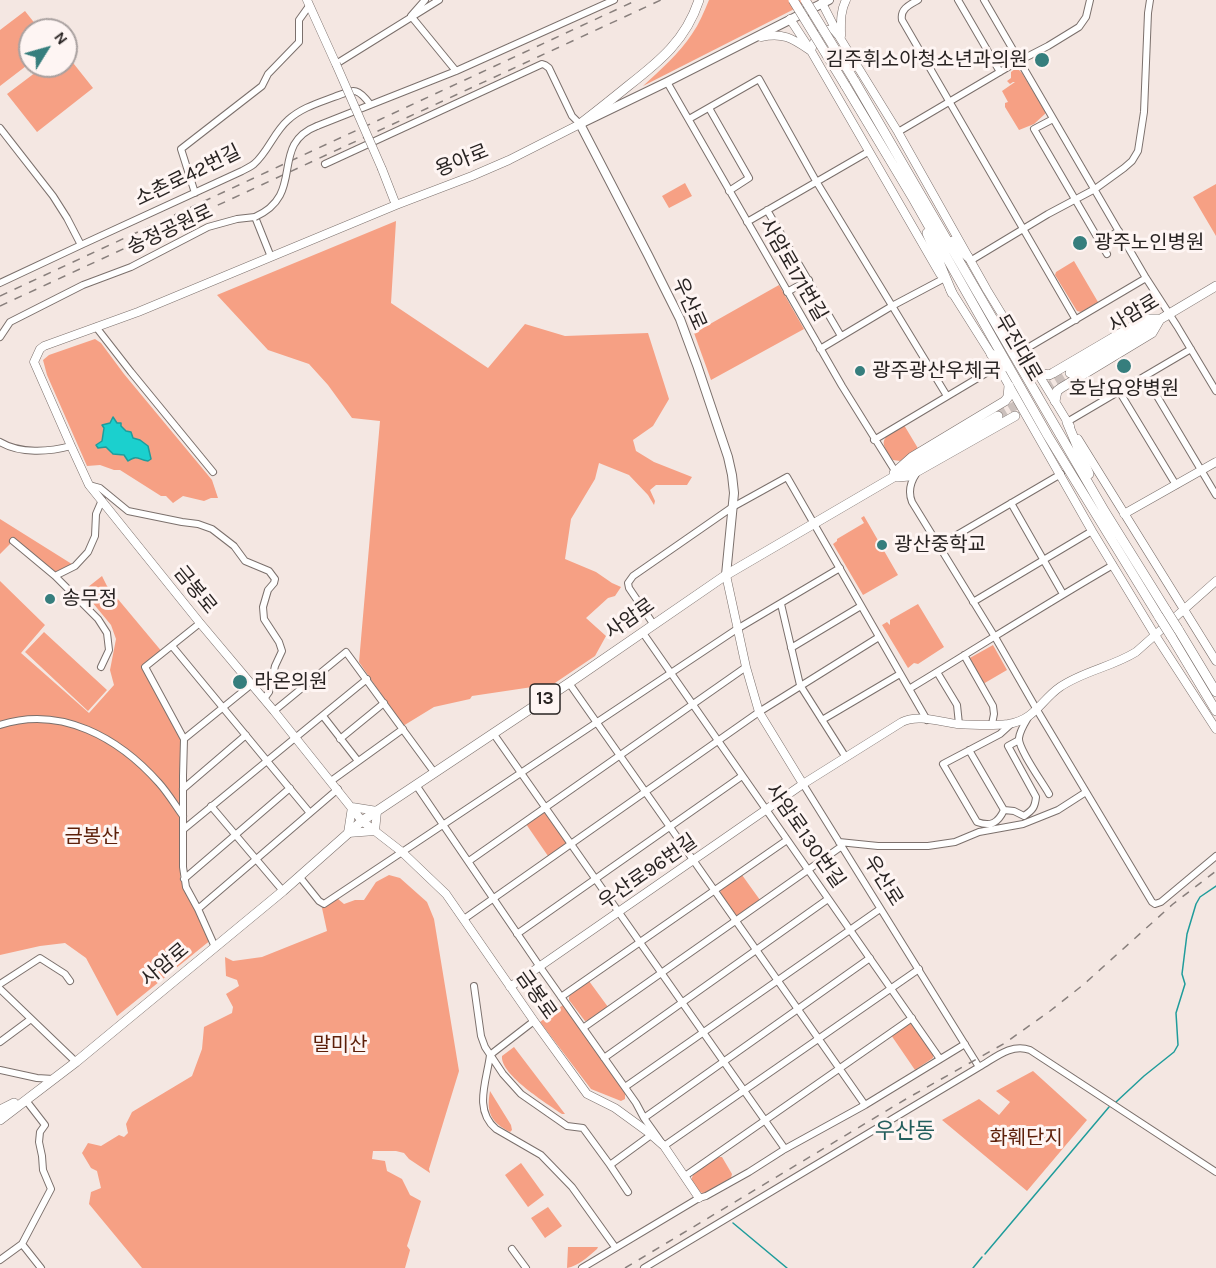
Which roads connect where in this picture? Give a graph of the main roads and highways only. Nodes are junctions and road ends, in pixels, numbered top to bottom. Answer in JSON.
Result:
{"nodes":[{"id":1,"x":699,"y":0,"type":"edge"},
{"id":2,"x":793,"y":0,"type":"edge"},
{"id":3,"x":805,"y":0,"type":"edge"},
{"id":4,"x":825,"y":2,"type":"edge"},
{"id":5,"x":580,"y":124,"type":"junction"},
{"id":6,"x":914,"y":200,"type":"junction"},
{"id":7,"x":941,"y":227,"type":"junction"},
{"id":8,"x":969,"y":259,"type":"road end"},
{"id":9,"x":1216,"y":286,"type":"edge"},
{"id":10,"x":952,"y":293,"type":"road end"},
{"id":11,"x":1165,"y":317,"type":"junction"},
{"id":12,"x":992,"y":354,"type":"road end"},
{"id":13,"x":1059,"y":370,"type":"junction"},
{"id":14,"x":1038,"y":373,"type":"road end"},
{"id":15,"x":1070,"y":373,"type":"tunnel mouth"},
{"id":16,"x":1012,"y":381,"type":"junction"},
{"id":17,"x":1066,"y":384,"type":"junction"},
{"id":18,"x":1055,"y":401,"type":"road end"},
{"id":19,"x":999,"y":415,"type":"junction"},
{"id":20,"x":1015,"y":416,"type":"road end"},
{"id":21,"x":1067,"y":422,"type":"road end"},
{"id":22,"x":1031,"y":423,"type":"road end"},
{"id":23,"x":1048,"y":436,"type":"junction"},
{"id":24,"x":894,"y":475,"type":"junction"},
{"id":25,"x":1106,"y":512,"type":"junction"},
{"id":26,"x":726,"y":575,"type":"junction"},
{"id":27,"x":1162,"y":614,"type":"junction"},
{"id":28,"x":1174,"y":632,"type":"junction"},
{"id":29,"x":1216,"y":692,"type":"edge"},
{"id":30,"x":1216,"y":711,"type":"edge"},
{"id":31,"x":52,"y":1079,"type":"junction"},
{"id":32,"x":17,"y":1107,"type":"junction"},
{"id":33,"x":0,"y":1112,"type":"edge"},
{"id":34,"x":0,"y":1122,"type":"edge"}],
"edges":[{"from":1,"to":5,"type":"main road"},
{"from":2,"to":6,"type":"main road","name":"무진대로","bridge":true},
{"from":3,"to":7,"type":"main road","name":"무진대로","bridge":true},
{"from":4,"to":5,"type":"main road","name":"용아로"},
{"from":5,"to":26,"type":"main road","name":"우산로"},
{"from":6,"to":10,"type":"main road"},
{"from":6,"to":16,"type":"main road","name":"무진대로"},
{"from":7,"to":8,"type":"main road"},
{"from":7,"to":25,"type":"main road","name":"무진대로"},
{"from":9,"to":11,"type":"main road","name":"사암로"},
{"from":11,"to":13,"type":"main road"},
{"from":11,"to":15,"type":"main road","name":"사암로"},
{"from":11,"to":17,"type":"main road"},
{"from":12,"to":16,"type":"main road"},
{"from":13,"to":14,"type":"main road"},
{"from":13,"to":17,"type":"main road"},
{"from":16,"to":19,"type":"main road"},
{"from":16,"to":23,"type":"main road","name":"무진대로"},
{"from":17,"to":18,"type":"main road"},
{"from":19,"to":20,"type":"main road"},
{"from":19,"to":24,"type":"main road","name":"사암로","number":"13"},
{"from":19,"to":24,"type":"main road"},
{"from":21,"to":25,"type":"main road"},
{"from":22,"to":23,"type":"main road"},
{"from":23,"to":27,"type":"main road","name":"무진대로"},
{"from":24,"to":26,"type":"main road","name":"사암로","number":"13"},
{"from":25,"to":27,"type":"main road","name":"무진대로"},
{"from":26,"to":31,"type":"main road","name":"사암로","number":"13"},
{"from":27,"to":28,"type":"main road","name":"무진대로","bridge":true},
{"from":28,"to":29,"type":"main road","name":"무진대로"},
{"from":28,"to":30,"type":"main road","name":"무진대로"},
{"from":31,"to":32,"type":"main road","name":"사암로","number":"13"},
{"from":31,"to":32,"type":"main road","name":"사암로"},
{"from":32,"to":33,"type":"main road","number":"13"},
{"from":32,"to":34,"type":"main road","name":"사암로","number":"13"}]}
